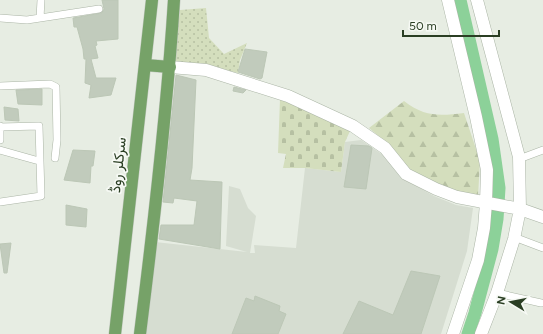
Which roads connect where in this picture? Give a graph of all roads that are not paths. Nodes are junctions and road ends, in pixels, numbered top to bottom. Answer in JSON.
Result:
{"nodes":[{"id":1,"x":41,"y":0,"type":"edge"},
{"id":2,"x":152,"y":0,"type":"edge"},
{"id":3,"x":174,"y":0,"type":"edge"},
{"id":4,"x":448,"y":0,"type":"edge"},
{"id":5,"x":477,"y":0,"type":"edge"},
{"id":6,"x":99,"y":9,"type":"dead end"},
{"id":7,"x":0,"y":18,"type":"edge"},
{"id":8,"x":40,"y":18,"type":"junction"},
{"id":9,"x":146,"y":65,"type":"junction"},
{"id":10,"x":170,"y":68,"type":"junction"},
{"id":11,"x":0,"y":86,"type":"edge"},
{"id":12,"x":0,"y":126,"type":"edge"},
{"id":13,"x":0,"y":140,"type":"edge"},
{"id":14,"x":0,"y":150,"type":"edge"},
{"id":15,"x":543,"y":150,"type":"edge"},
{"id":16,"x":55,"y":158,"type":"dead end"},
{"id":17,"x":519,"y":159,"type":"junction"},
{"id":18,"x":40,"y":161,"type":"junction"},
{"id":19,"x":0,"y":202,"type":"edge"},
{"id":20,"x":486,"y":203,"type":"junction"},
{"id":21,"x":520,"y":209,"type":"junction"},
{"id":22,"x":543,"y":217,"type":"edge"},
{"id":23,"x":514,"y":237,"type":"junction"},
{"id":24,"x":543,"y":248,"type":"edge"},
{"id":25,"x":497,"y":293,"type":"junction"},
{"id":26,"x":541,"y":303,"type":"dead end"},
{"id":27,"x":116,"y":334,"type":"edge"},
{"id":28,"x":140,"y":334,"type":"edge"},
{"id":29,"x":453,"y":334,"type":"edge"},
{"id":30,"x":481,"y":334,"type":"edge"}],
"edges":[{"from":1,"to":8,"type":"lane"},
{"from":2,"to":9,"type":"main road","name":"سرکلر روڈ"},
{"from":3,"to":10,"type":"main road"},
{"from":4,"to":20,"type":"street"},
{"from":5,"to":17,"type":"street"},
{"from":6,"to":8,"type":"lane"},
{"from":7,"to":8,"type":"lane"},
{"from":9,"to":10,"type":"main road"},
{"from":9,"to":27,"type":"main road","name":"سرکلر روڈ"},
{"from":10,"to":20,"type":"street"},
{"from":10,"to":28,"type":"main road"},
{"from":11,"to":16,"type":"lane"},
{"from":12,"to":13,"type":"lane"},
{"from":12,"to":18,"type":"lane"},
{"from":14,"to":18,"type":"lane"},
{"from":15,"to":17,"type":"lane"},
{"from":17,"to":21,"type":"street"},
{"from":18,"to":19,"type":"lane"},
{"from":20,"to":21,"type":"street"},
{"from":20,"to":29,"type":"street"},
{"from":21,"to":22,"type":"street"},
{"from":21,"to":23,"type":"street"},
{"from":23,"to":24,"type":"lane"},
{"from":23,"to":25,"type":"street"},
{"from":25,"to":26,"type":"lane"},
{"from":25,"to":30,"type":"street"}]}
